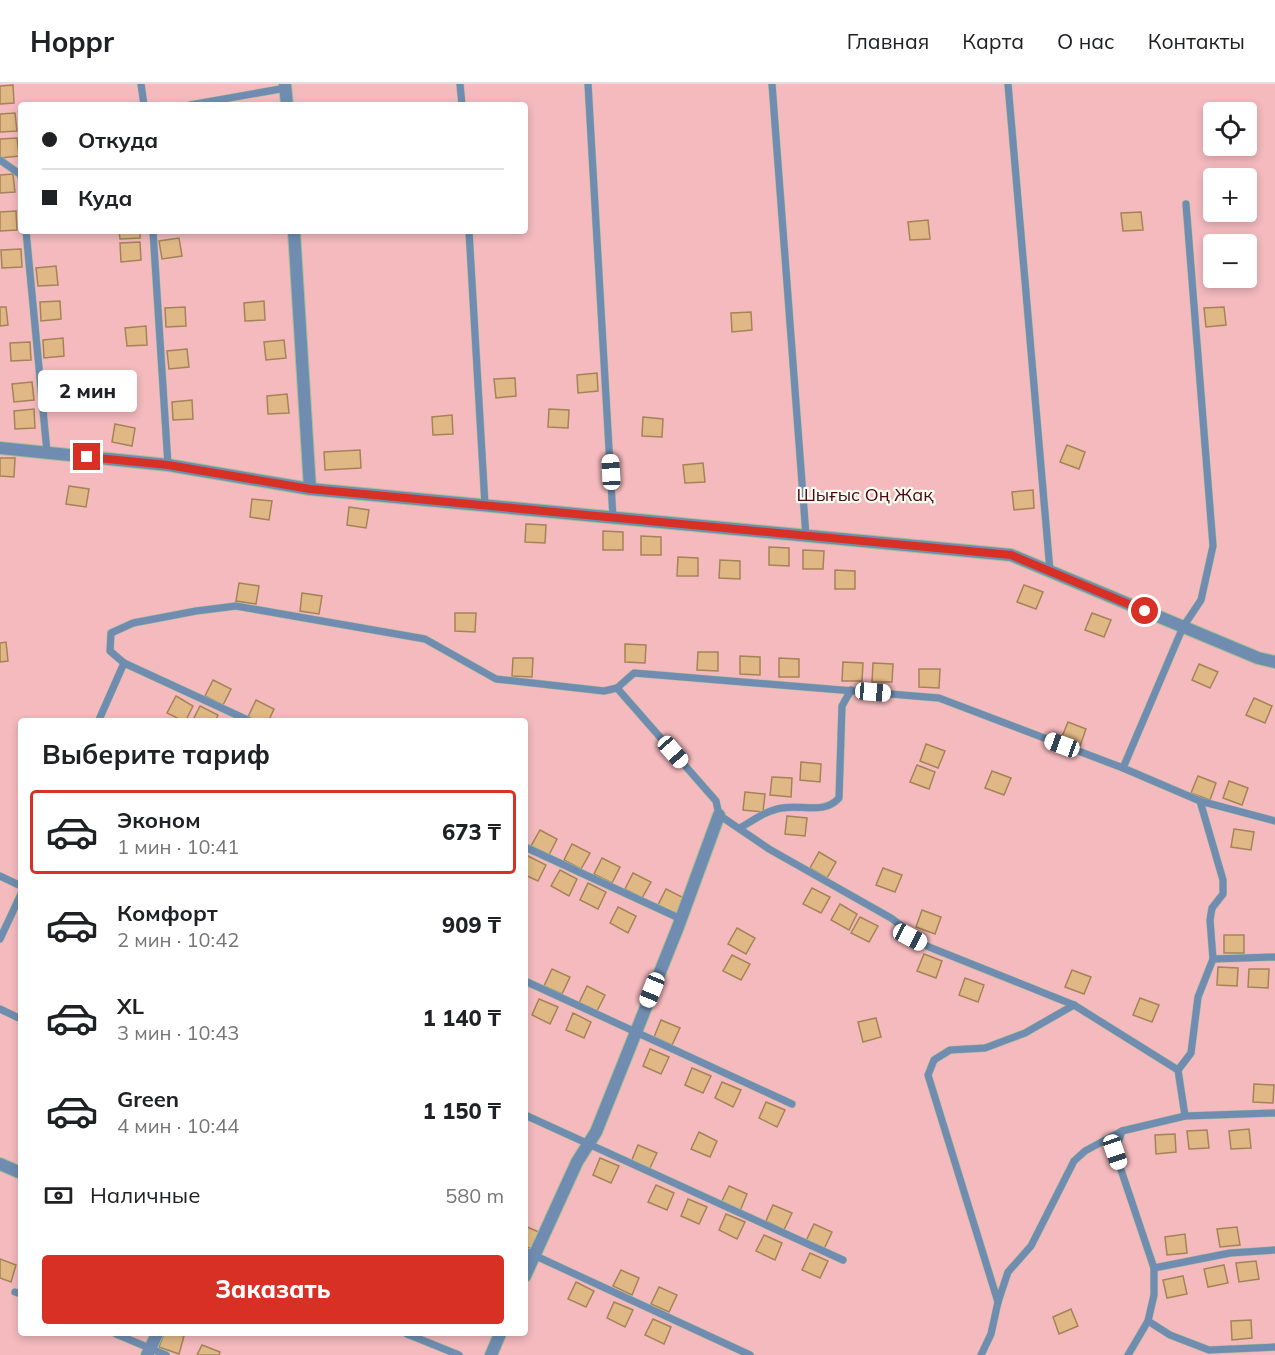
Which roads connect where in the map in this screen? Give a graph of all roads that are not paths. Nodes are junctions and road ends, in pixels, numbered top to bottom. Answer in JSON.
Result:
{"nodes":[{"id":1,"x":141,"y":84,"type":"edge"},
{"id":2,"x":460,"y":84,"type":"edge"},
{"id":3,"x":588,"y":84,"type":"edge"},
{"id":4,"x":772,"y":84,"type":"edge"},
{"id":5,"x":1008,"y":84,"type":"edge"},
{"id":6,"x":286,"y":86,"type":"edge"},
{"id":7,"x":144,"y":102,"type":"edge"},
{"id":8,"x":205,"y":102,"type":"edge"},
{"id":9,"x":287,"y":102,"type":"edge"},
{"id":10,"x":462,"y":102,"type":"edge"},
{"id":11,"x":0,"y":160,"type":"edge"},
{"id":12,"x":18,"y":173,"type":"edge"},
{"id":13,"x":1186,"y":204,"type":"dead end"},
{"id":14,"x":26,"y":234,"type":"edge"},
{"id":15,"x":153,"y":234,"type":"edge"},
{"id":16,"x":294,"y":234,"type":"edge"},
{"id":17,"x":469,"y":234,"type":"edge"},
{"id":18,"x":0,"y":448,"type":"edge"},
{"id":19,"x":47,"y":452,"type":"junction"},
{"id":20,"x":168,"y":465,"type":"junction"},
{"id":21,"x":310,"y":489,"type":"junction"},
{"id":22,"x":485,"y":505,"type":"junction"},
{"id":23,"x":613,"y":518,"type":"junction"},
{"id":24,"x":806,"y":536,"type":"junction"},
{"id":25,"x":1050,"y":571,"type":"junction"},
{"id":26,"x":1183,"y":627,"type":"junction"},
{"id":27,"x":1275,"y":662,"type":"edge"},
{"id":28,"x":124,"y":663,"type":"junction"},
{"id":29,"x":617,"y":688,"type":"junction"},
{"id":30,"x":851,"y":690,"type":"junction"},
{"id":31,"x":100,"y":718,"type":"edge"},
{"id":32,"x":243,"y":718,"type":"edge"},
{"id":33,"x":1124,"y":768,"type":"junction"},
{"id":34,"x":1200,"y":801,"type":"junction"},
{"id":35,"x":719,"y":815,"type":"junction"},
{"id":36,"x":1275,"y":821,"type":"edge"},
{"id":37,"x":740,"y":828,"type":"junction"},
{"id":38,"x":528,"y":848,"type":"edge"},
{"id":39,"x":0,"y":876,"type":"edge"},
{"id":40,"x":18,"y":885,"type":"edge"},
{"id":41,"x":18,"y":900,"type":"edge"},
{"id":42,"x":681,"y":919,"type":"junction"},
{"id":43,"x":0,"y":939,"type":"edge"},
{"id":44,"x":1275,"y":957,"type":"edge"},
{"id":45,"x":1213,"y":959,"type":"junction"},
{"id":46,"x":528,"y":982,"type":"edge"},
{"id":47,"x":1074,"y":1005,"type":"junction"},
{"id":48,"x":0,"y":1009,"type":"edge"},
{"id":49,"x":18,"y":1018,"type":"edge"},
{"id":50,"x":635,"y":1031,"type":"junction"},
{"id":51,"x":1178,"y":1070,"type":"junction"},
{"id":52,"x":792,"y":1104,"type":"dead end"},
{"id":53,"x":1275,"y":1113,"type":"edge"},
{"id":54,"x":528,"y":1116,"type":"edge"},
{"id":55,"x":1185,"y":1116,"type":"junction"},
{"id":56,"x":1122,"y":1131,"type":"junction"},
{"id":57,"x":588,"y":1144,"type":"junction"},
{"id":58,"x":0,"y":1164,"type":"edge"},
{"id":59,"x":18,"y":1172,"type":"edge"},
{"id":60,"x":1275,"y":1250,"type":"edge"},
{"id":61,"x":530,"y":1253,"type":"edge"},
{"id":62,"x":843,"y":1260,"type":"dead end"},
{"id":63,"x":1154,"y":1268,"type":"junction"},
{"id":64,"x":998,"y":1302,"type":"junction"},
{"id":65,"x":1148,"y":1321,"type":"junction"},
{"id":66,"x":120,"y":1336,"type":"edge"},
{"id":67,"x":156,"y":1336,"type":"edge"},
{"id":68,"x":412,"y":1336,"type":"edge"},
{"id":69,"x":499,"y":1336,"type":"edge"},
{"id":70,"x":1275,"y":1347,"type":"edge"},
{"id":71,"x":149,"y":1351,"type":"edge"},
{"id":72,"x":166,"y":1355,"type":"edge"},
{"id":73,"x":459,"y":1355,"type":"edge"},
{"id":74,"x":491,"y":1355,"type":"edge"},
{"id":75,"x":750,"y":1355,"type":"edge"},
{"id":76,"x":981,"y":1355,"type":"edge"},
{"id":77,"x":1128,"y":1355,"type":"edge"}],
"edges":[{"from":1,"to":7,"type":"lane"},
{"from":2,"to":10,"type":"lane"},
{"from":3,"to":23,"type":"lane"},
{"from":4,"to":24,"type":"lane"},
{"from":5,"to":25,"type":"lane"},
{"from":6,"to":8,"type":"lane"},
{"from":6,"to":9,"type":"street"},
{"from":11,"to":12,"type":"lane"},
{"from":13,"to":26,"type":"lane"},
{"from":14,"to":19,"type":"lane"},
{"from":15,"to":20,"type":"lane"},
{"from":16,"to":21,"type":"street"},
{"from":17,"to":22,"type":"lane"},
{"from":18,"to":19,"type":"street"},
{"from":19,"to":20,"type":"street"},
{"from":20,"to":21,"type":"street"},
{"from":21,"to":22,"type":"street"},
{"from":22,"to":23,"type":"street"},
{"from":23,"to":24,"type":"street"},
{"from":24,"to":25,"type":"street"},
{"from":25,"to":26,"type":"street"},
{"from":26,"to":27,"type":"street"},
{"from":26,"to":33,"type":"lane"},
{"from":28,"to":29,"type":"lane"},
{"from":28,"to":31,"type":"lane"},
{"from":28,"to":32,"type":"lane"},
{"from":29,"to":30,"type":"lane"},
{"from":29,"to":35,"type":"lane"},
{"from":30,"to":33,"type":"lane"},
{"from":30,"to":37,"type":"lane"},
{"from":33,"to":34,"type":"lane"},
{"from":34,"to":36,"type":"lane"},
{"from":34,"to":45,"type":"lane"},
{"from":35,"to":37,"type":"lane"},
{"from":35,"to":42,"type":"street"},
{"from":37,"to":47,"type":"lane"},
{"from":38,"to":42,"type":"lane"},
{"from":39,"to":40,"type":"lane"},
{"from":41,"to":43,"type":"lane"},
{"from":42,"to":50,"type":"street"},
{"from":44,"to":45,"type":"lane"},
{"from":45,"to":51,"type":"lane"},
{"from":46,"to":50,"type":"lane"},
{"from":47,"to":51,"type":"lane"},
{"from":47,"to":64,"type":"lane"},
{"from":48,"to":49,"type":"lane"},
{"from":50,"to":52,"type":"lane"},
{"from":50,"to":57,"type":"street"},
{"from":51,"to":55,"type":"lane"},
{"from":53,"to":55,"type":"lane"},
{"from":54,"to":57,"type":"lane"},
{"from":55,"to":56,"type":"lane"},
{"from":56,"to":63,"type":"lane"},
{"from":56,"to":64,"type":"lane"},
{"from":57,"to":61,"type":"street"},
{"from":57,"to":62,"type":"lane"},
{"from":58,"to":59,"type":"street"},
{"from":60,"to":63,"type":"lane"},
{"from":61,"to":75,"type":"lane"},
{"from":63,"to":65,"type":"lane"},
{"from":64,"to":76,"type":"lane"},
{"from":65,"to":70,"type":"lane"},
{"from":65,"to":77,"type":"lane"},
{"from":66,"to":71,"type":"lane"},
{"from":67,"to":71,"type":"street"},
{"from":68,"to":73,"type":"lane"},
{"from":69,"to":74,"type":"street"},
{"from":71,"to":72,"type":"lane"}]}
